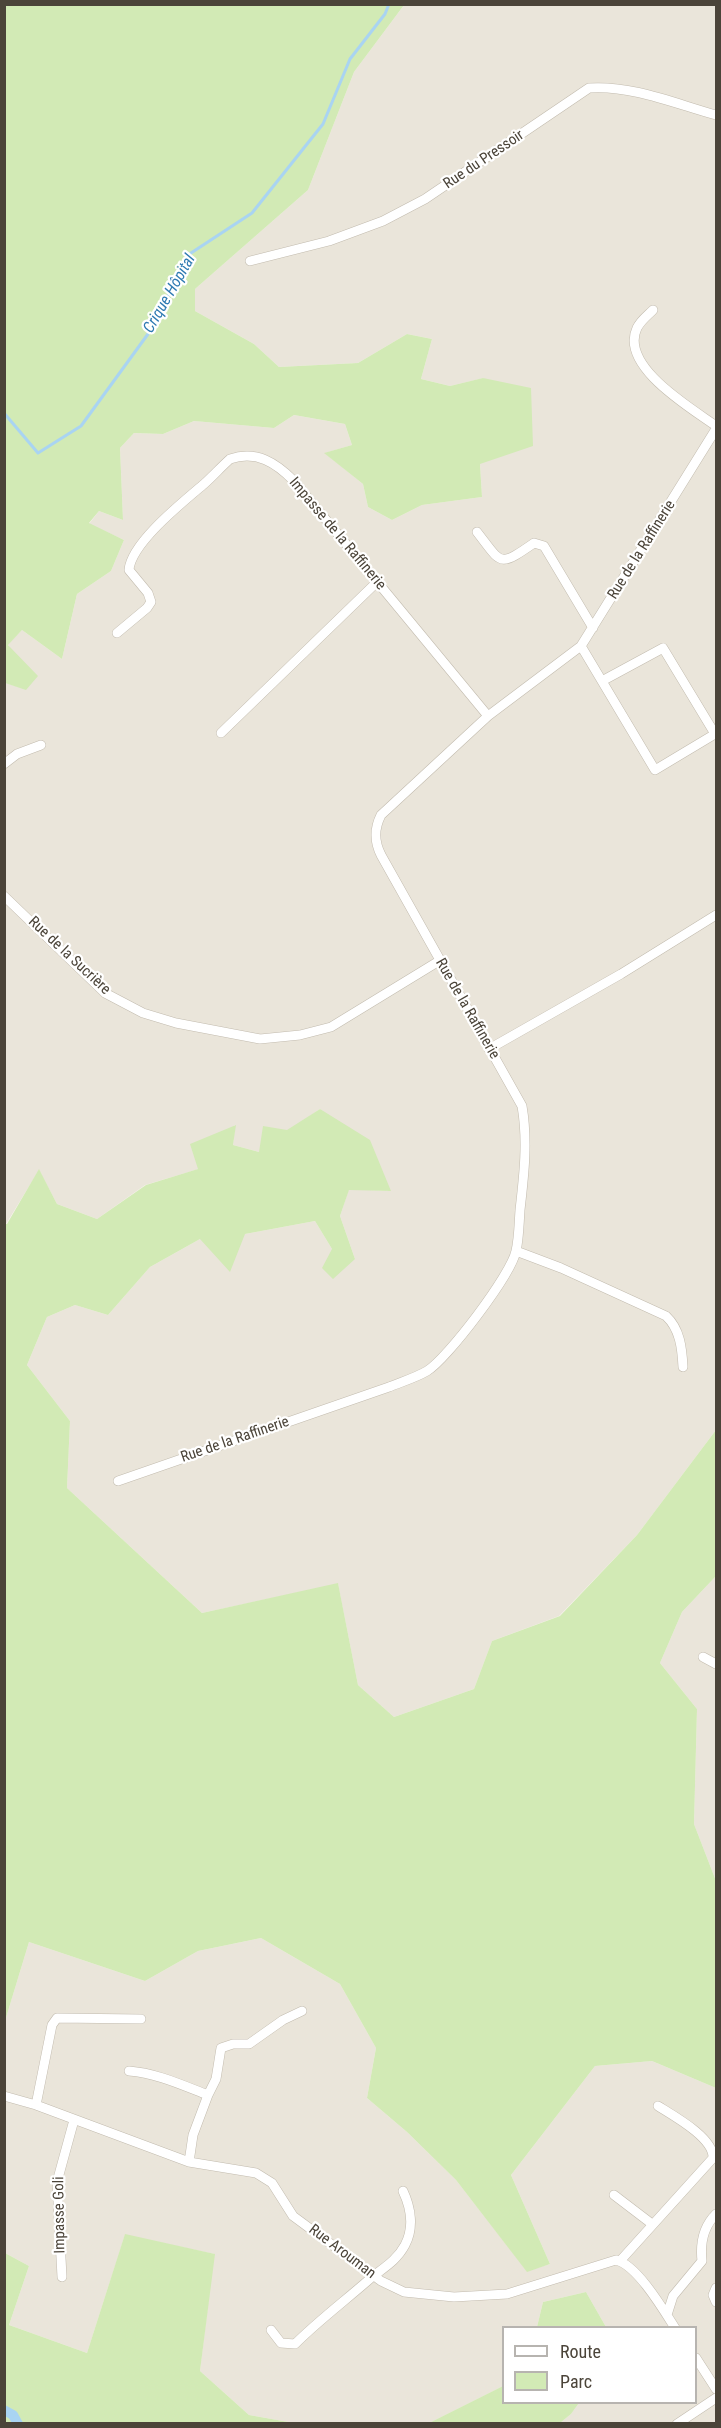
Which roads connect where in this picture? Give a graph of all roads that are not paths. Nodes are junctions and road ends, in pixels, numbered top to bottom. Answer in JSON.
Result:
{"nodes":[{"id":1,"x":717,"y":115,"type":"edge"},
{"id":2,"x":250,"y":261,"type":"dead end"},
{"id":3,"x":653,"y":310,"type":"dead end"},
{"id":4,"x":717,"y":428,"type":"edge"},
{"id":5,"x":477,"y":531,"type":"dead end"},
{"id":6,"x":377,"y":582,"type":"junction"},
{"id":7,"x":593,"y":628,"type":"junction"},
{"id":8,"x":117,"y":633,"type":"dead end"},
{"id":9,"x":581,"y":646,"type":"junction"},
{"id":10,"x":602,"y":681,"type":"junction"},
{"id":11,"x":488,"y":716,"type":"junction"},
{"id":12,"x":221,"y":733,"type":"dead end"},
{"id":13,"x":41,"y":745,"type":"dead end"},
{"id":14,"x":4,"y":764,"type":"edge"},
{"id":15,"x":4,"y":896,"type":"edge"},
{"id":16,"x":717,"y":915,"type":"edge"},
{"id":17,"x":439,"y":961,"type":"junction"},
{"id":18,"x":489,"y":1049,"type":"junction"},
{"id":19,"x":516,"y":1251,"type":"junction"},
{"id":20,"x":683,"y":1367,"type":"dead end"},
{"id":21,"x":118,"y":1481,"type":"dead end"},
{"id":22,"x":703,"y":1657,"type":"dead end"},
{"id":23,"x":717,"y":1664,"type":"edge"},
{"id":24,"x":302,"y":2011,"type":"dead end"},
{"id":25,"x":141,"y":2019,"type":"dead end"},
{"id":26,"x":129,"y":2071,"type":"dead end"},
{"id":27,"x":208,"y":2095,"type":"junction"},
{"id":28,"x":4,"y":2096,"type":"edge"},
{"id":29,"x":36,"y":2105,"type":"junction"},
{"id":30,"x":658,"y":2106,"type":"dead end"},
{"id":31,"x":74,"y":2120,"type":"junction"},
{"id":32,"x":189,"y":2162,"type":"junction"},
{"id":33,"x":404,"y":2191,"type":"dead end"},
{"id":34,"x":614,"y":2195,"type":"dead end"},
{"id":35,"x":717,"y":2214,"type":"edge"},
{"id":36,"x":652,"y":2224,"type":"junction"},
{"id":37,"x":620,"y":2261,"type":"junction"},
{"id":38,"x":374,"y":2276,"type":"junction"},
{"id":39,"x":62,"y":2277,"type":"dead end"},
{"id":40,"x":717,"y":2288,"type":"edge"},
{"id":41,"x":717,"y":2302,"type":"edge"},
{"id":42,"x":667,"y":2315,"type":"junction"},
{"id":43,"x":674,"y":2326,"type":"edge"},
{"id":44,"x":271,"y":2330,"type":"dead end"},
{"id":45,"x":697,"y":2359,"type":"edge"},
{"id":46,"x":717,"y":2389,"type":"edge"},
{"id":47,"x":717,"y":2398,"type":"edge"},
{"id":48,"x":677,"y":2424,"type":"edge"}],
"edges":[{"from":1,"to":2,"type":"street","name":"Rue du Pressoir"},
{"from":3,"to":4,"type":"street"},
{"from":4,"to":7,"type":"street","name":"Rue de la Raffinerie"},
{"from":5,"to":7,"type":"street"},
{"from":6,"to":8,"type":"street","name":"Impasse de la Raffinerie"},
{"from":6,"to":11,"type":"street","name":"Impasse de la Raffinerie"},
{"from":6,"to":12,"type":"street"},
{"from":7,"to":9,"type":"street","name":"Rue de la Raffinerie"},
{"from":9,"to":10,"type":"street"},
{"from":9,"to":11,"type":"street","name":"Rue de la Raffinerie"},
{"from":10,"to":10,"type":"street"},
{"from":11,"to":17,"type":"street","name":"Rue de la Raffinerie"},
{"from":13,"to":14,"type":"street"},
{"from":15,"to":17,"type":"street","name":"Rue de la Sucrière"},
{"from":16,"to":18,"type":"street"},
{"from":17,"to":18,"type":"street","name":"Rue de la Raffinerie"},
{"from":18,"to":19,"type":"street","name":"Rue de la Raffinerie"},
{"from":19,"to":20,"type":"street"},
{"from":19,"to":21,"type":"street","name":"Rue de la Raffinerie"},
{"from":22,"to":23,"type":"street"},
{"from":24,"to":27,"type":"street"},
{"from":25,"to":29,"type":"street"},
{"from":26,"to":27,"type":"street"},
{"from":27,"to":32,"type":"street"},
{"from":28,"to":29,"type":"street","name":"Rue Arouman"},
{"from":29,"to":31,"type":"street","name":"Rue Arouman"},
{"from":30,"to":36,"type":"street"},
{"from":31,"to":32,"type":"street","name":"Rue Arouman"},
{"from":31,"to":39,"type":"street","name":"Impasse Goli"},
{"from":32,"to":38,"type":"street","name":"Rue Arouman"},
{"from":33,"to":38,"type":"street"},
{"from":34,"to":36,"type":"street"},
{"from":35,"to":42,"type":"street"},
{"from":36,"to":37,"type":"street"},
{"from":37,"to":38,"type":"street","name":"Rue Arouman"},
{"from":37,"to":42,"type":"street"},
{"from":38,"to":44,"type":"street"},
{"from":40,"to":41,"type":"street"},
{"from":42,"to":43,"type":"street"},
{"from":45,"to":46,"type":"street"},
{"from":47,"to":48,"type":"street"}]}
